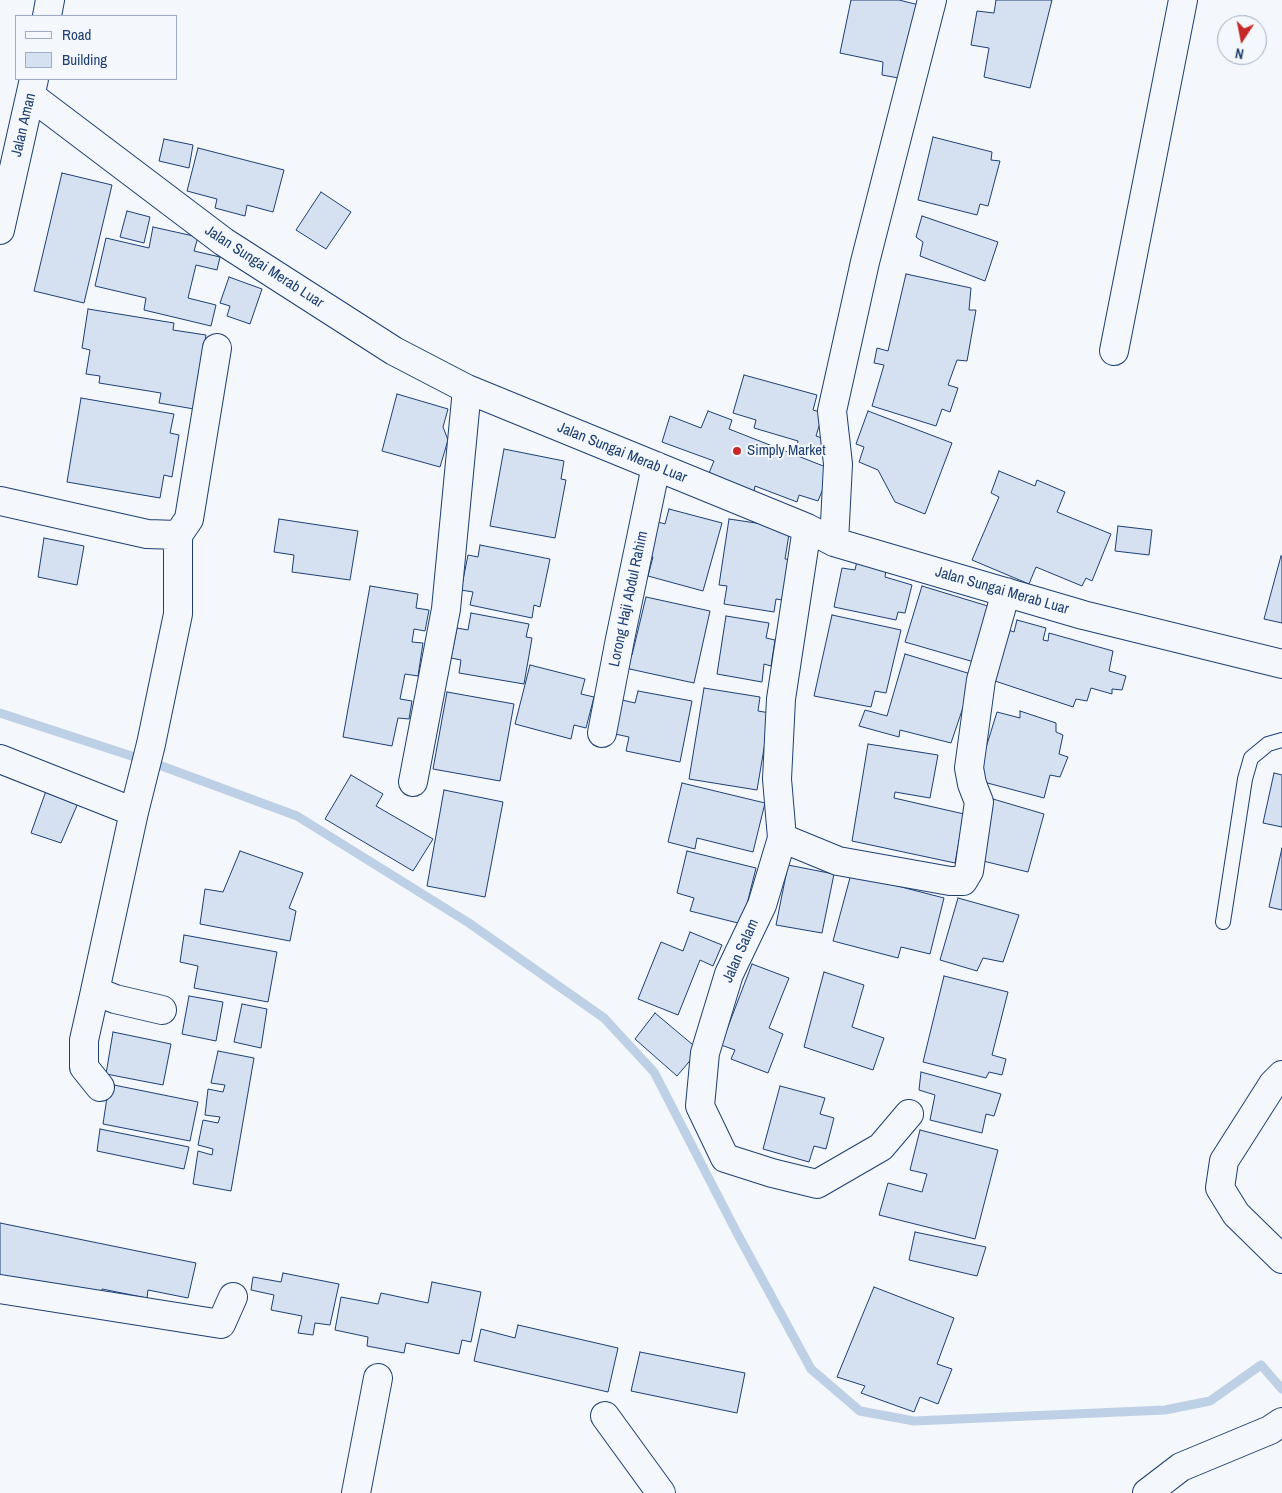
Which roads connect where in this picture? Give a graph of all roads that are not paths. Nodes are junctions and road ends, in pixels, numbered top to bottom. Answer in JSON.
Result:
{"nodes":[{"id":1,"x":50,"y":0,"type":"edge"},
{"id":2,"x":932,"y":0,"type":"edge"},
{"id":3,"x":1183,"y":0,"type":"edge"},
{"id":4,"x":47,"y":15,"type":"edge"},
{"id":5,"x":33,"y":87,"type":"edge"},
{"id":6,"x":2,"y":214,"type":"edge"},
{"id":7,"x":217,"y":348,"type":"dead end"},
{"id":8,"x":1114,"y":351,"type":"dead end"},
{"id":9,"x":467,"y":389,"type":"junction"},
{"id":10,"x":656,"y":466,"type":"junction"},
{"id":11,"x":0,"y":501,"type":"edge"},
{"id":12,"x":807,"y":528,"type":"junction"},
{"id":13,"x":178,"y":535,"type":"junction"},
{"id":14,"x":834,"y":542,"type":"junction"},
{"id":15,"x":1006,"y":592,"type":"junction"},
{"id":16,"x":1282,"y":664,"type":"edge"},
{"id":17,"x":602,"y":733,"type":"dead end"},
{"id":18,"x":1282,"y":740,"type":"edge"},
{"id":19,"x":0,"y":758,"type":"edge"},
{"id":20,"x":413,"y":782,"type":"dead end"},
{"id":21,"x":134,"y":812,"type":"junction"},
{"id":22,"x":782,"y":838,"type":"junction"},
{"id":23,"x":1223,"y":922,"type":"dead end"},
{"id":24,"x":95,"y":992,"type":"junction"},
{"id":25,"x":162,"y":1010,"type":"dead end"},
{"id":26,"x":1282,"y":1075,"type":"edge"},
{"id":27,"x":100,"y":1086,"type":"dead end"},
{"id":28,"x":909,"y":1114,"type":"dead end"},
{"id":29,"x":1282,"y":1259,"type":"edge"},
{"id":30,"x":0,"y":1289,"type":"edge"},
{"id":31,"x":233,"y":1297,"type":"dead end"},
{"id":32,"x":378,"y":1378,"type":"dead end"},
{"id":33,"x":605,"y":1416,"type":"dead end"},
{"id":34,"x":1276,"y":1426,"type":"edge"},
{"id":35,"x":356,"y":1493,"type":"edge"},
{"id":36,"x":661,"y":1493,"type":"edge"},
{"id":37,"x":1147,"y":1493,"type":"edge"}],
"edges":[{"from":1,"to":4,"type":"street"},
{"from":2,"to":14,"type":"street"},
{"from":3,"to":8,"type":"street"},
{"from":5,"to":6,"type":"street","name":"Jalan Aman"},
{"from":5,"to":9,"type":"street","name":"Jalan Sungai Merab Luar"},
{"from":7,"to":13,"type":"street"},
{"from":9,"to":10,"type":"street","name":"Jalan Sungai Merab Luar"},
{"from":9,"to":20,"type":"street"},
{"from":10,"to":12,"type":"street","name":"Jalan Sungai Merab Luar"},
{"from":10,"to":17,"type":"street","name":"Lorong Haji Abdul Rahim"},
{"from":11,"to":13,"type":"street"},
{"from":12,"to":14,"type":"street","name":"Jalan Sungai Merab Luar"},
{"from":12,"to":22,"type":"street","name":"Jalan Salam"},
{"from":13,"to":21,"type":"street"},
{"from":14,"to":15,"type":"street","name":"Jalan Sungai Merab Luar"},
{"from":15,"to":16,"type":"street","name":"Jalan Sungai Merab Luar"},
{"from":15,"to":22,"type":"street"},
{"from":18,"to":23,"type":"lane"},
{"from":19,"to":21,"type":"street"},
{"from":21,"to":24,"type":"street"},
{"from":22,"to":28,"type":"street","name":"Jalan Salam"},
{"from":24,"to":25,"type":"street"},
{"from":24,"to":27,"type":"street"},
{"from":26,"to":29,"type":"street"},
{"from":30,"to":31,"type":"street"},
{"from":32,"to":35,"type":"street"},
{"from":33,"to":36,"type":"street"},
{"from":34,"to":37,"type":"street"}]}
